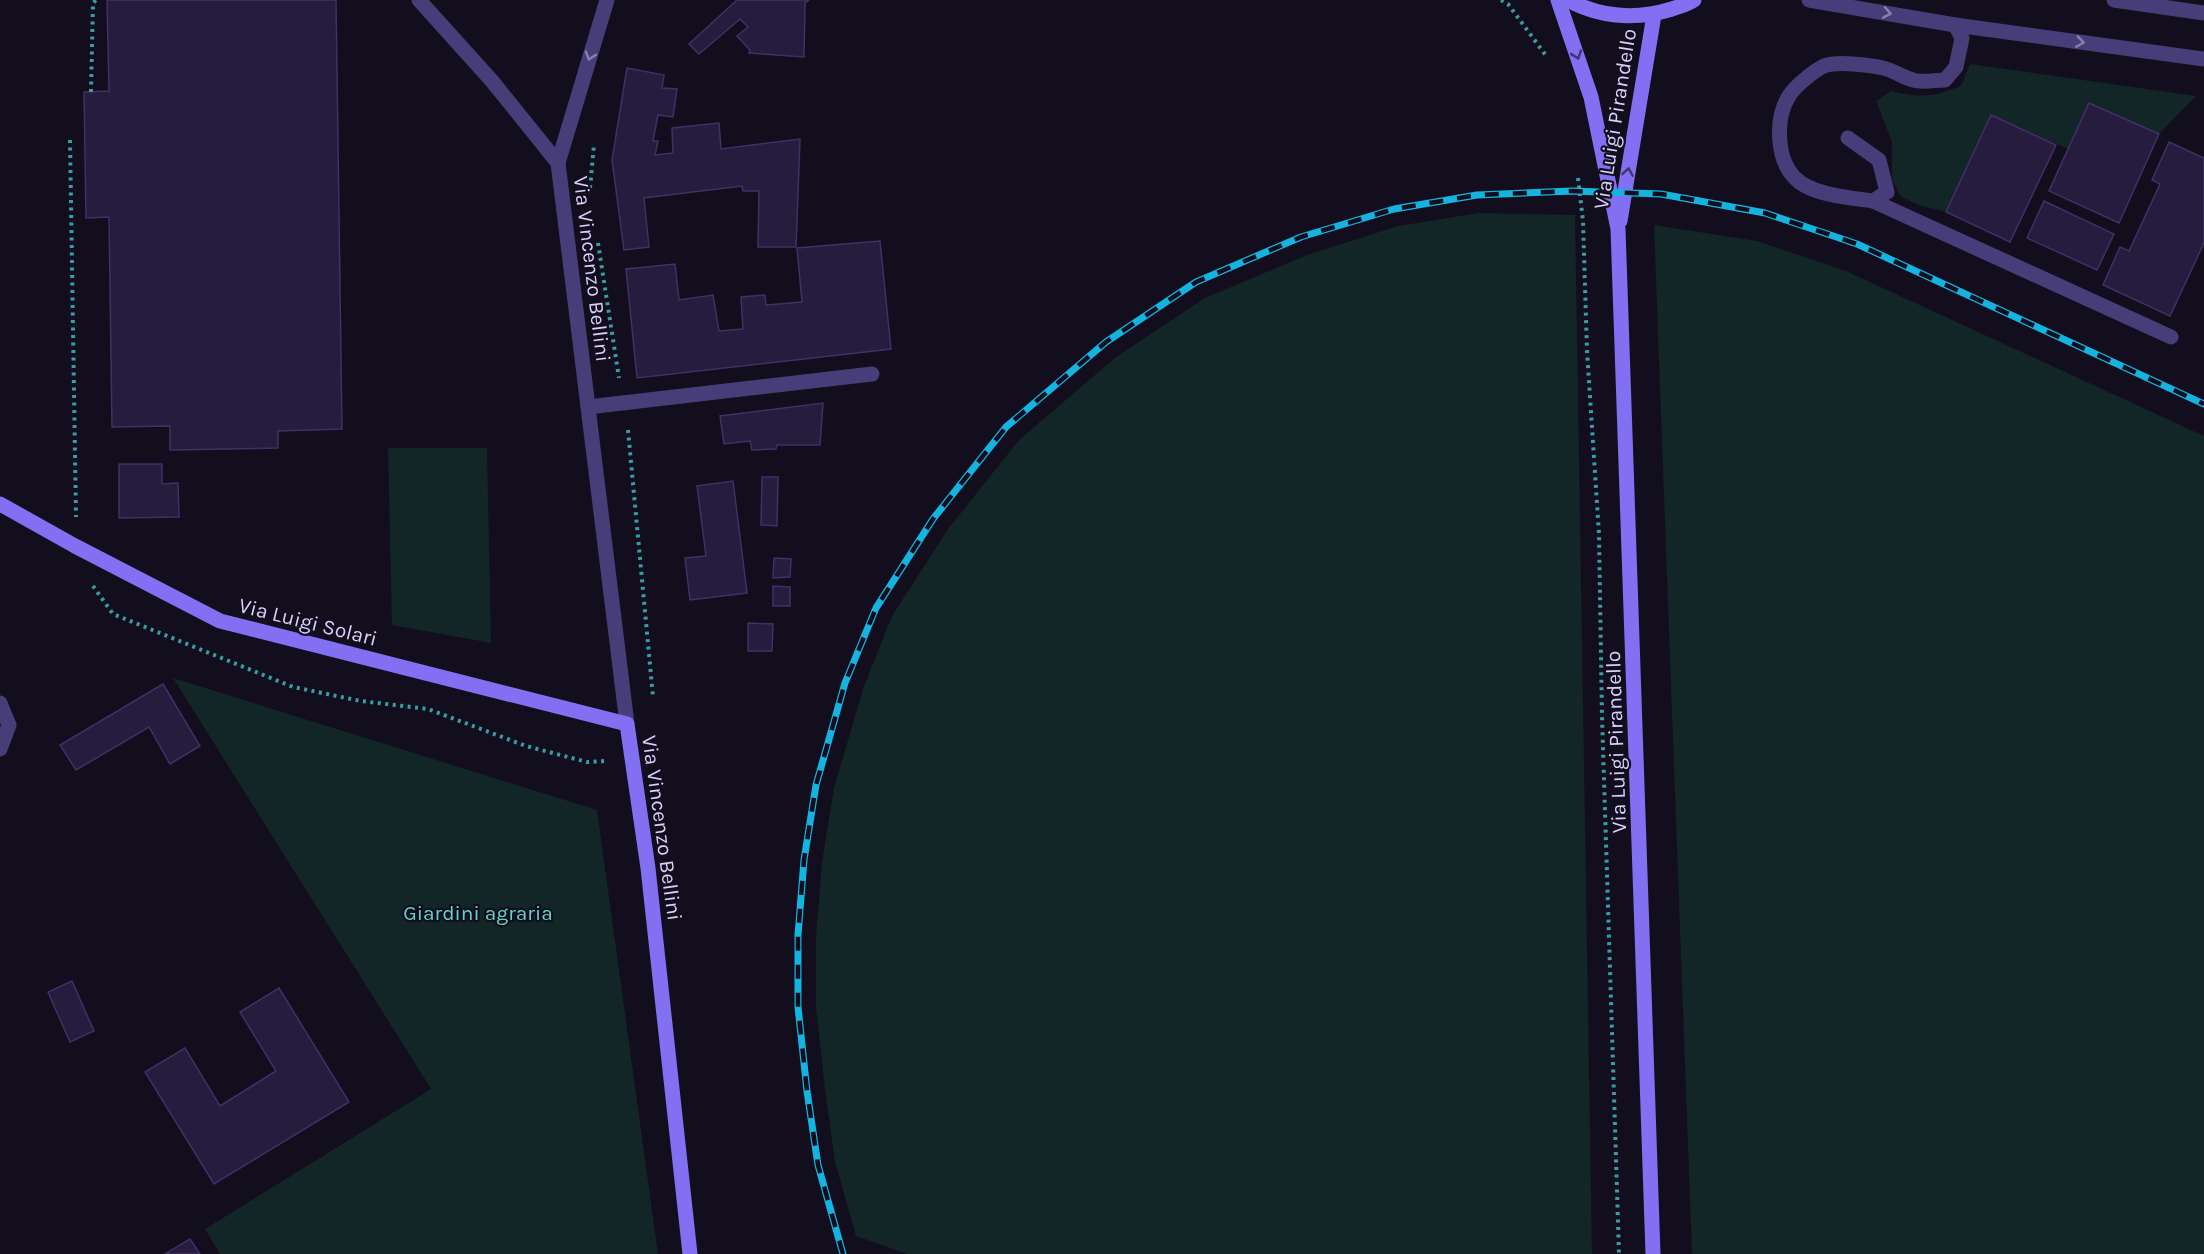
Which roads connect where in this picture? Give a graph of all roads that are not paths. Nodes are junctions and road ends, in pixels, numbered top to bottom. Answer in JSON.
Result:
{"nodes":[{"id":1,"x":419,"y":0,"type":"edge"},
{"id":2,"x":607,"y":0,"type":"edge"},
{"id":3,"x":1558,"y":0,"type":"edge"},
{"id":4,"x":1568,"y":0,"type":"edge"},
{"id":5,"x":1694,"y":0,"type":"edge"},
{"id":6,"x":1809,"y":0,"type":"edge"},
{"id":7,"x":2114,"y":0,"type":"edge"},
{"id":8,"x":2177,"y":5,"type":"edge"},
{"id":9,"x":2204,"y":13,"type":"edge"},
{"id":10,"x":1654,"y":15,"type":"junction"},
{"id":11,"x":1955,"y":25,"type":"junction"},
{"id":12,"x":2204,"y":59,"type":"edge"},
{"id":13,"x":1848,"y":138,"type":"dead end"},
{"id":14,"x":558,"y":164,"type":"junction"},
{"id":15,"x":1873,"y":201,"type":"junction"},
{"id":16,"x":1618,"y":230,"type":"junction"},
{"id":17,"x":2171,"y":337,"type":"dead end"},
{"id":18,"x":872,"y":374,"type":"dead end"},
{"id":19,"x":588,"y":407,"type":"junction"},
{"id":20,"x":0,"y":504,"type":"edge"},
{"id":21,"x":0,"y":703,"type":"edge"},
{"id":22,"x":627,"y":724,"type":"junction"},
{"id":23,"x":0,"y":749,"type":"edge"},
{"id":24,"x":690,"y":1254,"type":"edge"},
{"id":25,"x":1653,"y":1254,"type":"edge"}],
"edges":[{"from":1,"to":14,"type":"street"},
{"from":2,"to":14,"type":"street","name":"Via Vincenzo Bellini","one_way":true},
{"from":3,"to":16,"type":"main road","name":"Via Luigi Pirandello","one_way":true},
{"from":4,"to":10,"type":"main road"},
{"from":5,"to":10,"type":"main road"},
{"from":6,"to":11,"type":"street","one_way":true},
{"from":7,"to":8,"type":"street"},
{"from":8,"to":9,"type":"street"},
{"from":16,"to":10,"type":"main road","name":"Via Luigi Pirandello","one_way":true},
{"from":11,"to":12,"type":"street","one_way":true},
{"from":11,"to":15,"type":"street"},
{"from":13,"to":15,"type":"street"},
{"from":14,"to":19,"type":"street","name":"Via Vincenzo Bellini"},
{"from":15,"to":17,"type":"street"},
{"from":16,"to":25,"type":"main road","name":"Via Luigi Pirandello"},
{"from":18,"to":19,"type":"street"},
{"from":19,"to":22,"type":"street","name":"Via Vincenzo Bellini"},
{"from":20,"to":22,"type":"main road","name":"Via Luigi Solari"},
{"from":21,"to":23,"type":"street"},
{"from":22,"to":24,"type":"main road","name":"Via Vincenzo Bellini"}]}
